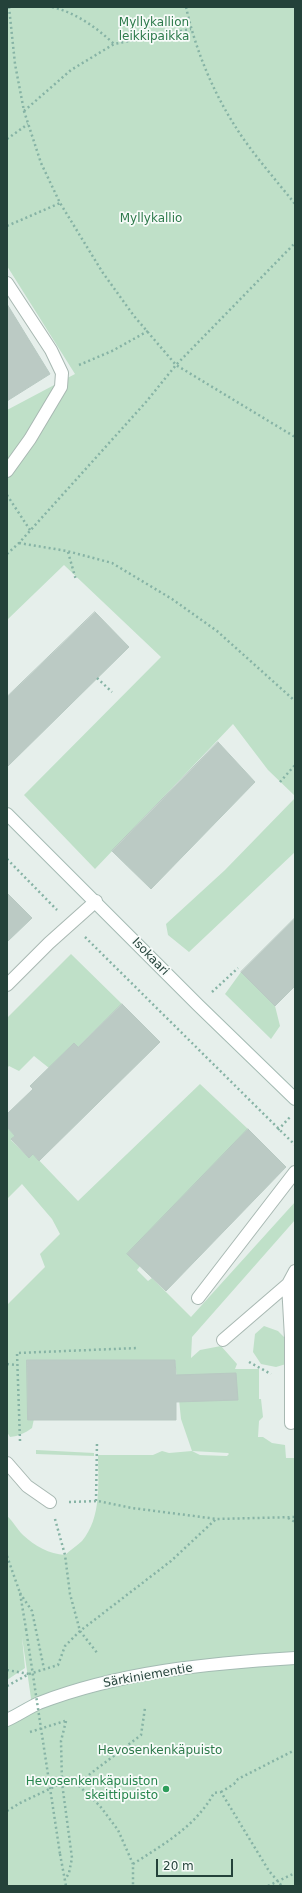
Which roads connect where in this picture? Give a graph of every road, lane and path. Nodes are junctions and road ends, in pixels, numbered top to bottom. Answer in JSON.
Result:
{"nodes":[{"id":1,"x":9,"y":7,"type":"edge"},
{"id":2,"x":52,"y":7,"type":"edge"},
{"id":3,"x":186,"y":7,"type":"edge"},
{"id":4,"x":191,"y":29,"type":"junction"},
{"id":5,"x":114,"y":44,"type":"junction"},
{"id":6,"x":24,"y":111,"type":"junction"},
{"id":7,"x":28,"y":124,"type":"junction"},
{"id":8,"x":7,"y":139,"type":"edge"},
{"id":9,"x":60,"y":203,"type":"junction"},
{"id":10,"x":295,"y":204,"type":"edge"},
{"id":11,"x":7,"y":226,"type":"edge"},
{"id":12,"x":295,"y":243,"type":"edge"},
{"id":13,"x":7,"y":282,"type":"edge"},
{"id":14,"x":148,"y":331,"type":"junction"},
{"id":15,"x":176,"y":364,"type":"junction"},
{"id":16,"x":62,"y":373,"type":"junction"},
{"id":17,"x":295,"y":438,"type":"edge"},
{"id":18,"x":7,"y":471,"type":"edge"},
{"id":19,"x":7,"y":495,"type":"edge"},
{"id":20,"x":30,"y":530,"type":"junction"},
{"id":21,"x":19,"y":543,"type":"junction"},
{"id":22,"x":67,"y":551,"type":"junction"},
{"id":23,"x":7,"y":554,"type":"edge"},
{"id":24,"x":76,"y":580,"type":"dead end"},
{"id":25,"x":98,"y":678,"type":"dead end"},
{"id":26,"x":112,"y":692,"type":"dead end"},
{"id":27,"x":295,"y":701,"type":"edge"},
{"id":28,"x":295,"y":765,"type":"edge"},
{"id":29,"x":280,"y":782,"type":"dead end"},
{"id":30,"x":7,"y":814,"type":"edge"},
{"id":31,"x":7,"y":859,"type":"edge"},
{"id":32,"x":96,"y":901,"type":"junction"},
{"id":33,"x":71,"y":923,"type":"junction"},
{"id":34,"x":238,"y":968,"type":"dead end"},
{"id":35,"x":7,"y":985,"type":"edge"},
{"id":36,"x":198,"y":1005,"type":"junction"},
{"id":37,"x":295,"y":1099,"type":"edge"},
{"id":38,"x":295,"y":1112,"type":"edge"},
{"id":39,"x":278,"y":1130,"type":"junction"},
{"id":40,"x":295,"y":1145,"type":"edge"},
{"id":41,"x":295,"y":1172,"type":"edge"},
{"id":42,"x":295,"y":1271,"type":"edge"},
{"id":43,"x":288,"y":1284,"type":"junction"},
{"id":44,"x":198,"y":1298,"type":"dead end"},
{"id":45,"x":223,"y":1340,"type":"dead end"},
{"id":46,"x":138,"y":1348,"type":"dead end"},
{"id":47,"x":7,"y":1364,"type":"edge"},
{"id":48,"x":16,"y":1364,"type":"junction"},
{"id":49,"x":291,"y":1423,"type":"dead end"},
{"id":50,"x":20,"y":1441,"type":"dead end"},
{"id":51,"x":97,"y":1442,"type":"dead end"},
{"id":52,"x":7,"y":1463,"type":"edge"},
{"id":53,"x":96,"y":1501,"type":"junction"},
{"id":54,"x":50,"y":1502,"type":"junction"},
{"id":55,"x":295,"y":1517,"type":"edge"},
{"id":56,"x":288,"y":1518,"type":"junction"},
{"id":57,"x":217,"y":1519,"type":"junction"},
{"id":58,"x":295,"y":1522,"type":"edge"},
{"id":59,"x":7,"y":1556,"type":"edge"},
{"id":60,"x":20,"y":1593,"type":"junction"},
{"id":61,"x":80,"y":1631,"type":"junction"},
{"id":62,"x":98,"y":1654,"type":"dead end"},
{"id":63,"x":295,"y":1658,"type":"edge"},
{"id":64,"x":44,"y":1669,"type":"junction"},
{"id":65,"x":7,"y":1670,"type":"edge"},
{"id":66,"x":29,"y":1674,"type":"junction"},
{"id":67,"x":7,"y":1686,"type":"edge"},
{"id":68,"x":145,"y":1708,"type":"dead end"},
{"id":69,"x":7,"y":1720,"type":"edge"},
{"id":70,"x":25,"y":1733,"type":"dead end"},
{"id":71,"x":295,"y":1750,"type":"edge"},
{"id":72,"x":62,"y":1783,"type":"junction"},
{"id":73,"x":77,"y":1784,"type":"junction"},
{"id":74,"x":221,"y":1792,"type":"junction"},
{"id":75,"x":7,"y":1811,"type":"edge"},
{"id":76,"x":133,"y":1864,"type":"junction"},
{"id":77,"x":295,"y":1873,"type":"edge"},
{"id":78,"x":65,"y":1880,"type":"junction"},
{"id":79,"x":279,"y":1881,"type":"junction"},
{"id":80,"x":66,"y":1886,"type":"edge"},
{"id":81,"x":133,"y":1886,"type":"edge"},
{"id":82,"x":268,"y":1886,"type":"edge"},
{"id":83,"x":282,"y":1886,"type":"edge"}],
"edges":[{"from":1,"to":6,"type":"path"},
{"from":2,"to":5,"type":"path"},
{"from":3,"to":4,"type":"path"},
{"from":4,"to":5,"type":"path"},
{"from":4,"to":10,"type":"path"},
{"from":5,"to":6,"type":"path"},
{"from":6,"to":7,"type":"path"},
{"from":7,"to":8,"type":"path"},
{"from":7,"to":9,"type":"path"},
{"from":9,"to":11,"type":"path"},
{"from":9,"to":14,"type":"path"},
{"from":12,"to":15,"type":"path"},
{"from":13,"to":16,"type":"street"},
{"from":14,"to":15,"type":"path"},
{"from":14,"to":16,"type":"path"},
{"from":15,"to":17,"type":"path"},
{"from":15,"to":20,"type":"path"},
{"from":16,"to":18,"type":"street"},
{"from":19,"to":20,"type":"path"},
{"from":20,"to":21,"type":"path"},
{"from":21,"to":22,"type":"path"},
{"from":21,"to":23,"type":"path"},
{"from":22,"to":24,"type":"path"},
{"from":22,"to":27,"type":"path"},
{"from":25,"to":26,"type":"path"},
{"from":28,"to":29,"type":"path"},
{"from":30,"to":32,"type":"street","name":"Isokaari"},
{"from":31,"to":33,"type":"path"},
{"from":32,"to":33,"type":"street"},
{"from":32,"to":36,"type":"street","name":"Isokaari"},
{"from":33,"to":35,"type":"street"},
{"from":33,"to":39,"type":"path"},
{"from":34,"to":36,"type":"path"},
{"from":36,"to":37,"type":"street","name":"Isokaari"},
{"from":38,"to":39,"type":"path"},
{"from":39,"to":40,"type":"path"},
{"from":41,"to":44,"type":"street"},
{"from":42,"to":43,"type":"street"},
{"from":43,"to":45,"type":"street"},
{"from":43,"to":49,"type":"street"},
{"from":46,"to":48,"type":"path"},
{"from":47,"to":48,"type":"path"},
{"from":48,"to":50,"type":"path"},
{"from":51,"to":53,"type":"path"},
{"from":52,"to":54,"type":"street"},
{"from":53,"to":54,"type":"path"},
{"from":53,"to":57,"type":"path"},
{"from":54,"to":61,"type":"path"},
{"from":55,"to":56,"type":"path"},
{"from":56,"to":57,"type":"path"},
{"from":56,"to":58,"type":"path"},
{"from":57,"to":61,"type":"path"},
{"from":59,"to":60,"type":"path"},
{"from":60,"to":64,"type":"path"},
{"from":60,"to":78,"type":"path","bridge":true},
{"from":61,"to":62,"type":"path"},
{"from":61,"to":64,"type":"path"},
{"from":63,"to":69,"type":"street","name":"Särkiniementie"},
{"from":64,"to":66,"type":"path"},
{"from":65,"to":66,"type":"path"},
{"from":66,"to":67,"type":"path"},
{"from":68,"to":73,"type":"path"},
{"from":70,"to":72,"type":"path"},
{"from":71,"to":74,"type":"path"},
{"from":72,"to":73,"type":"path"},
{"from":72,"to":75,"type":"path"},
{"from":72,"to":78,"type":"path"},
{"from":73,"to":76,"type":"path"},
{"from":74,"to":76,"type":"path"},
{"from":74,"to":79,"type":"path"},
{"from":76,"to":81,"type":"path"},
{"from":77,"to":79,"type":"path"},
{"from":78,"to":80,"type":"path"},
{"from":79,"to":82,"type":"path"},
{"from":79,"to":83,"type":"path"}]}
